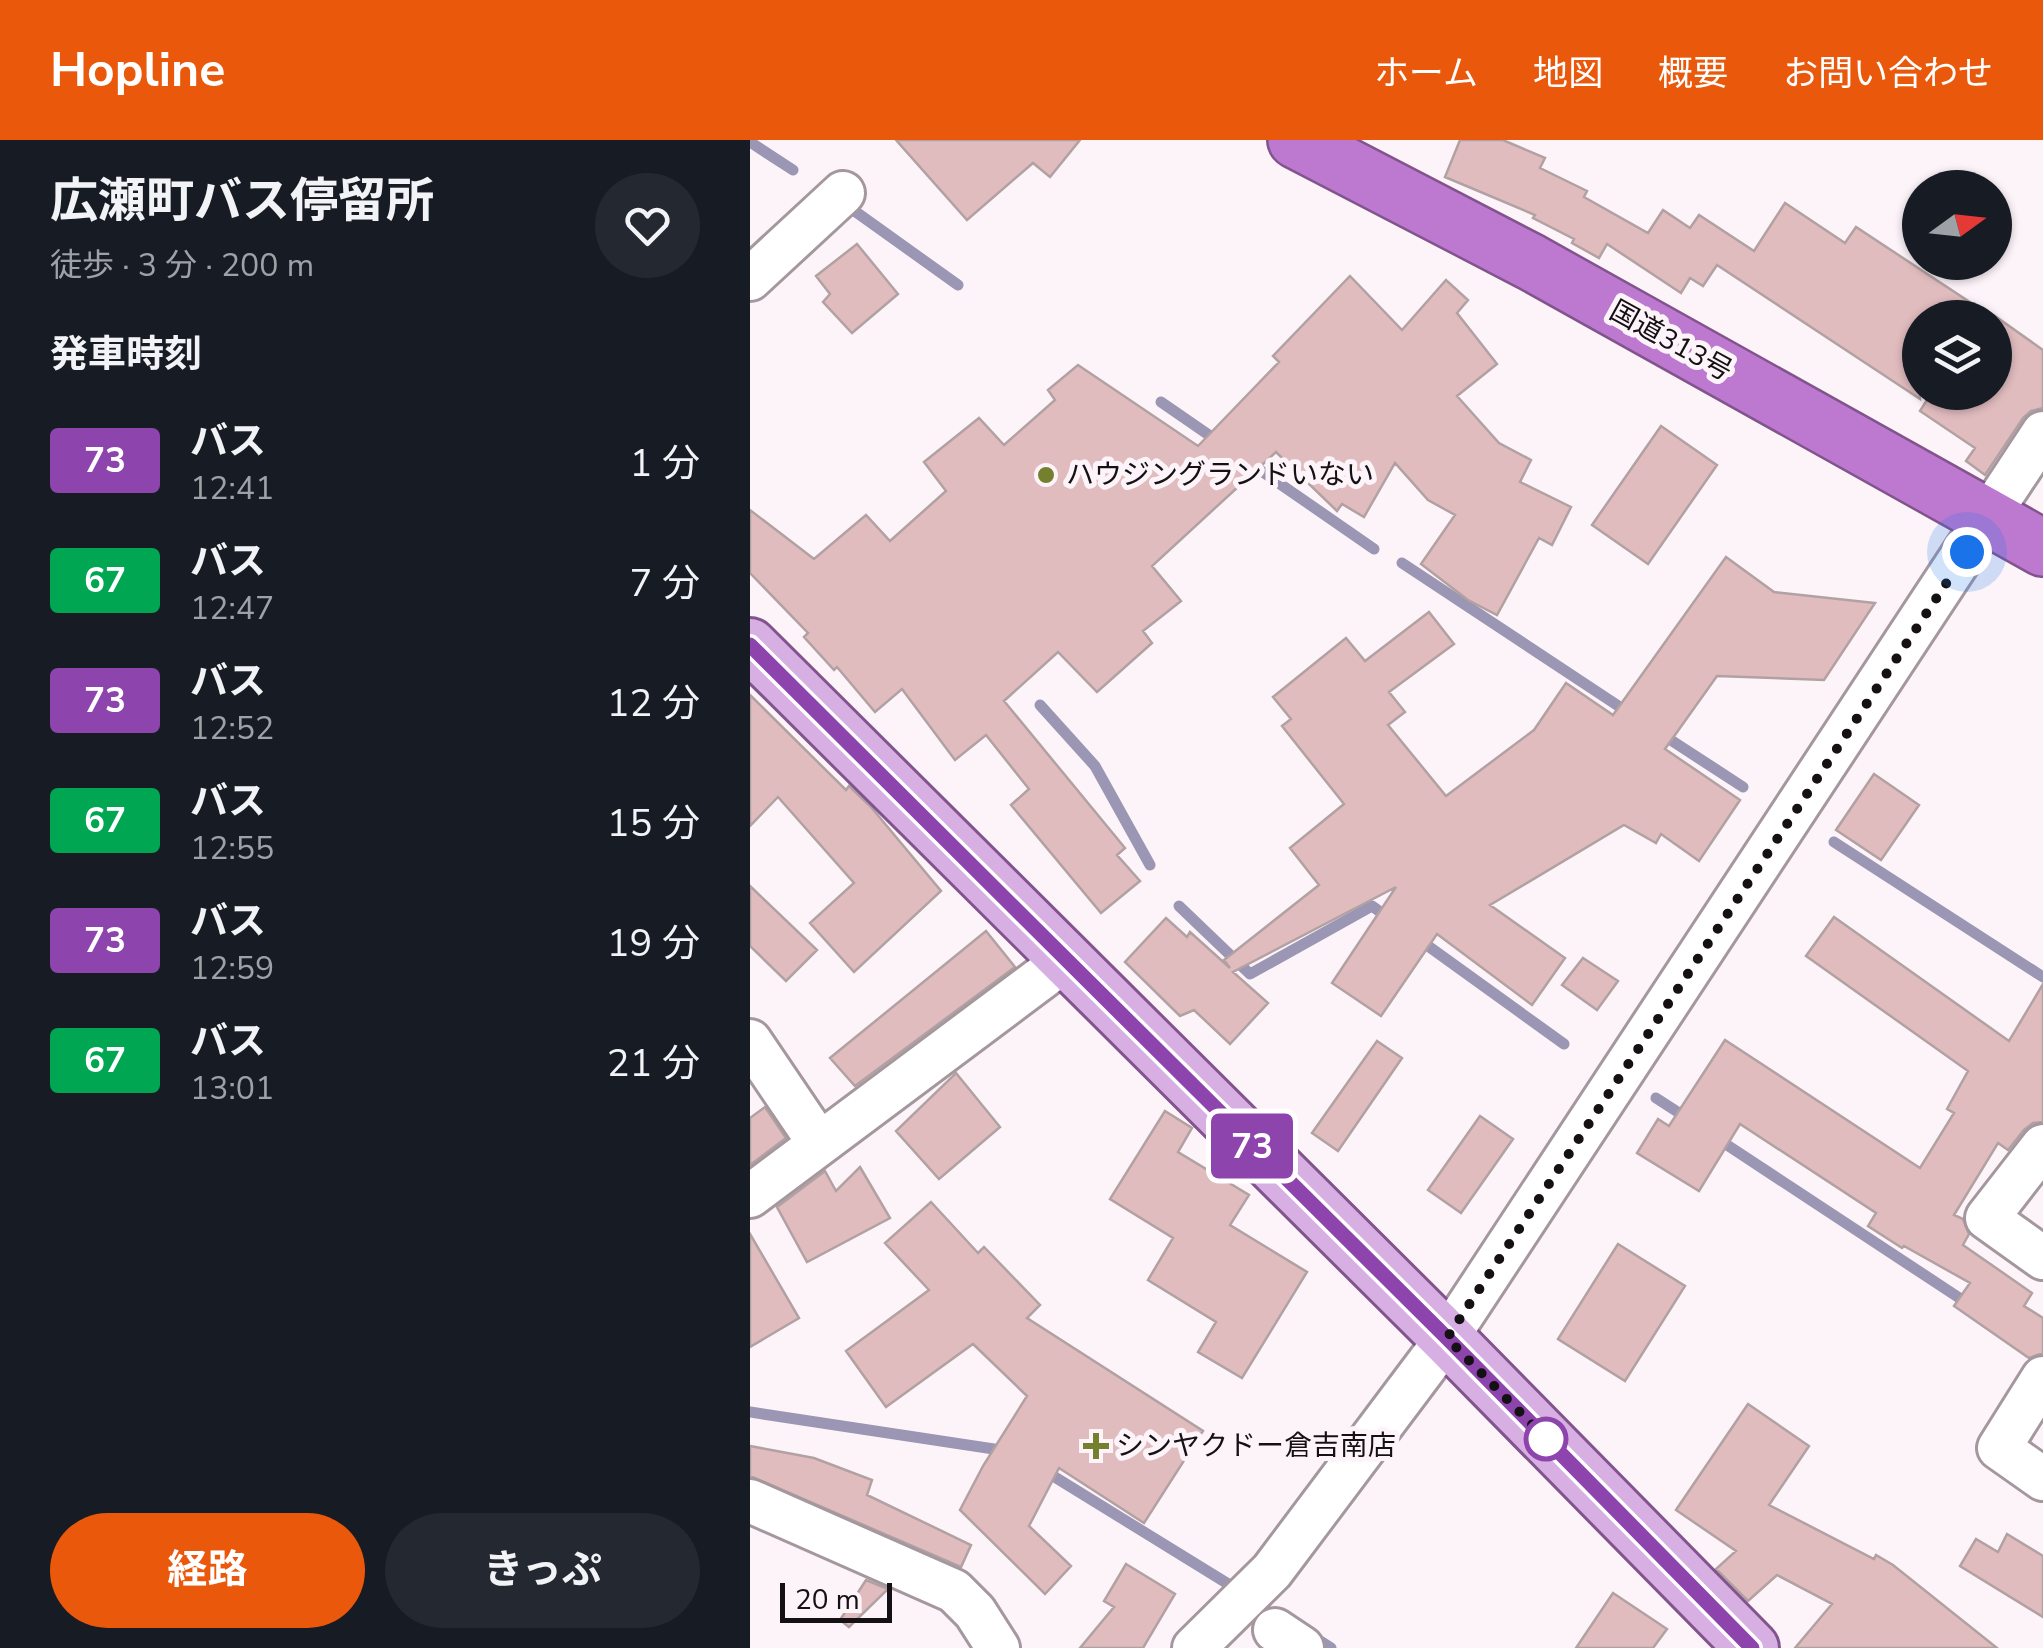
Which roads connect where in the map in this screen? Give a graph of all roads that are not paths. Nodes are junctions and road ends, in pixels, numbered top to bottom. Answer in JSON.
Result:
{"nodes":[{"id":1,"x":1296,"y":140,"type":"edge"},
{"id":2,"x":842,"y":192,"type":"dead end"},
{"id":3,"x":750,"y":278,"type":"edge"},
{"id":4,"x":2043,"y":434,"type":"edge"},
{"id":5,"x":1989,"y":519,"type":"junction"},
{"id":6,"x":2043,"y":548,"type":"edge"},
{"id":7,"x":750,"y":645,"type":"edge"},
{"id":8,"x":1064,"y":961,"type":"junction"},
{"id":9,"x":750,"y":1041,"type":"edge"},
{"id":10,"x":819,"y":1143,"type":"junction"},
{"id":11,"x":2043,"y":1146,"type":"edge"},
{"id":12,"x":750,"y":1196,"type":"edge"},
{"id":13,"x":2043,"y":1258,"type":"edge"},
{"id":14,"x":1447,"y":1338,"type":"junction"},
{"id":15,"x":2043,"y":1378,"type":"edge"},
{"id":16,"x":2043,"y":1478,"type":"edge"},
{"id":17,"x":750,"y":1501,"type":"edge"},
{"id":18,"x":998,"y":1648,"type":"edge"},
{"id":19,"x":1194,"y":1648,"type":"edge"},
{"id":20,"x":1752,"y":1648,"type":"edge"}],
"edges":[{"from":1,"to":5,"type":"highway","name":"国道313号"},
{"from":2,"to":3,"type":"street"},
{"from":4,"to":5,"type":"street"},
{"from":5,"to":6,"type":"highway","name":"国道313号"},
{"from":5,"to":14,"type":"street"},
{"from":7,"to":8,"type":"main road"},
{"from":8,"to":10,"type":"street"},
{"from":8,"to":14,"type":"main road"},
{"from":9,"to":10,"type":"street"},
{"from":10,"to":12,"type":"street"},
{"from":11,"to":13,"type":"street"},
{"from":14,"to":19,"type":"street"},
{"from":14,"to":20,"type":"main road"},
{"from":15,"to":16,"type":"street"},
{"from":17,"to":18,"type":"street"}]}
